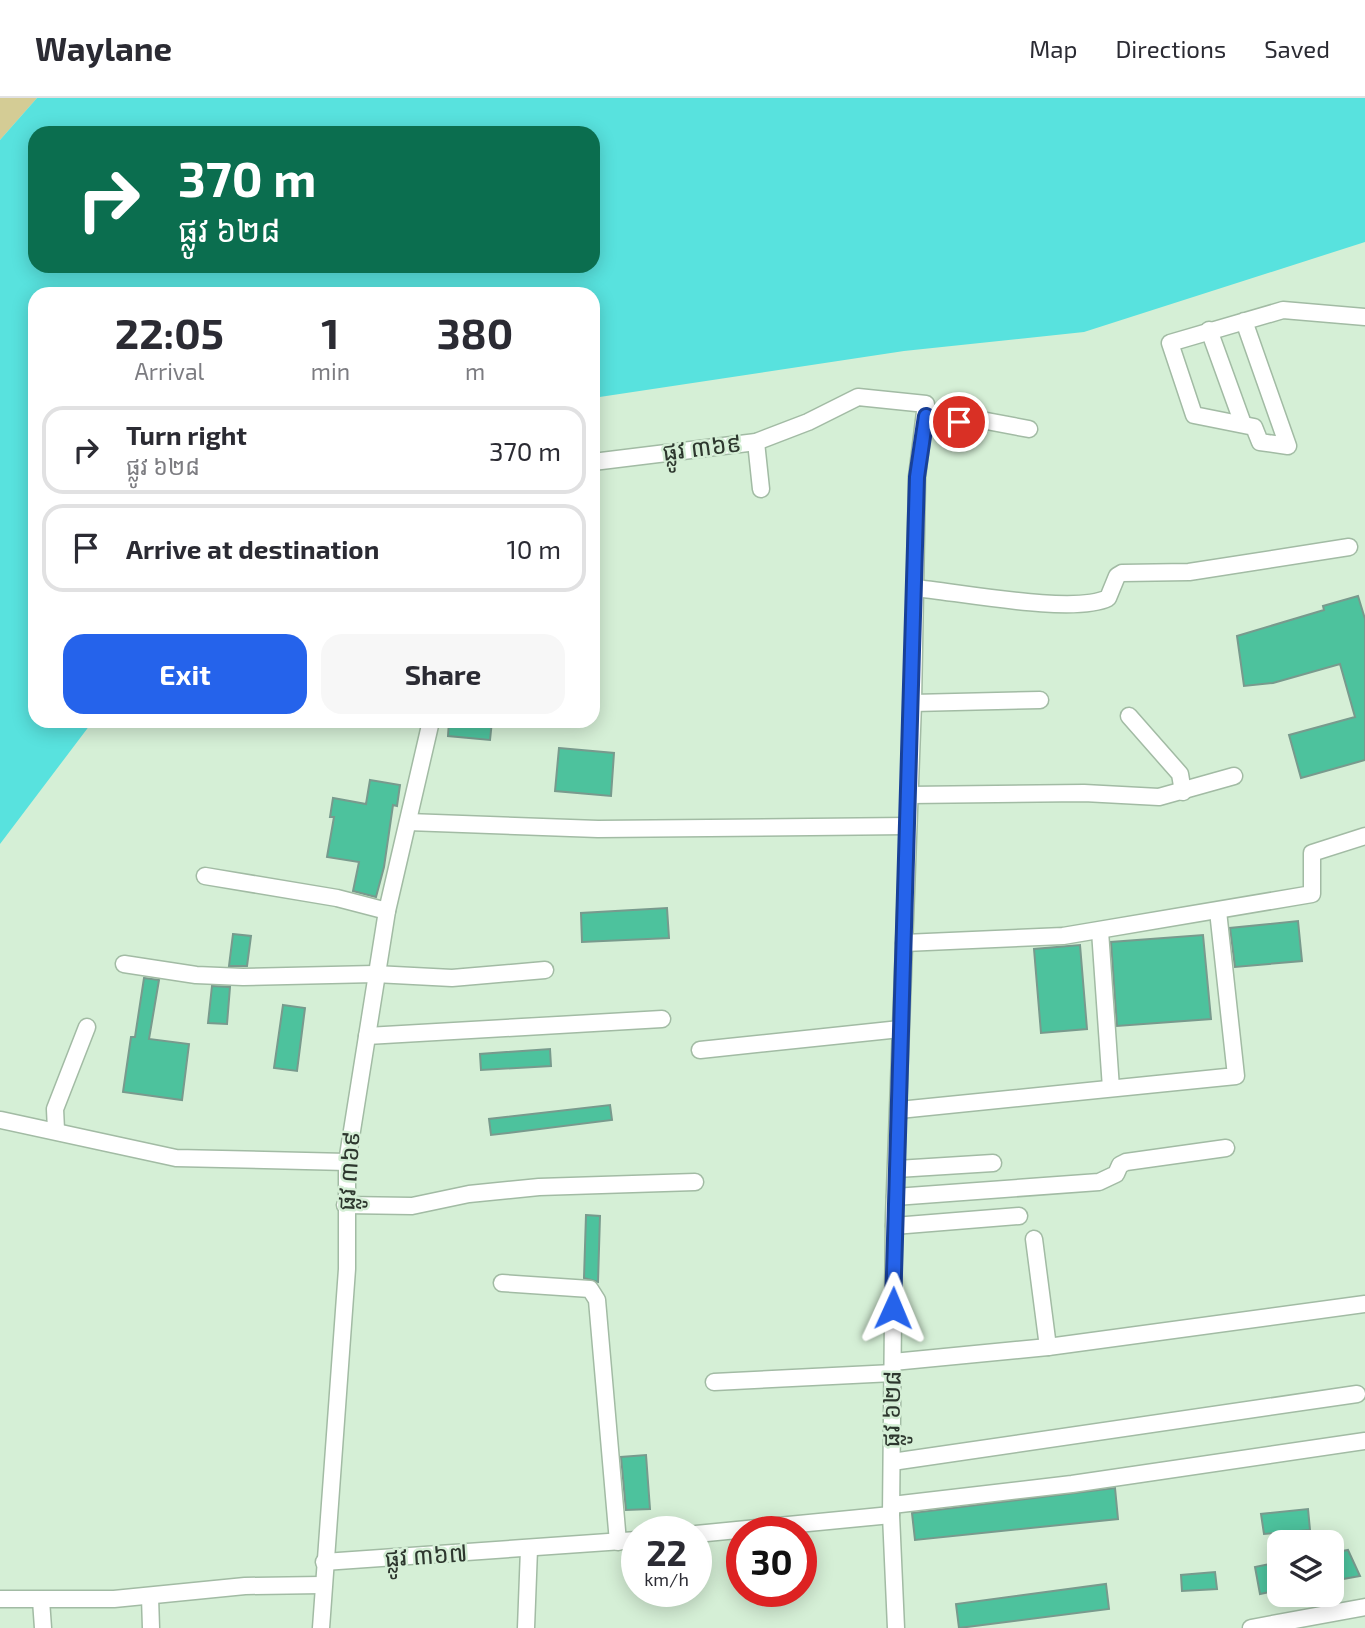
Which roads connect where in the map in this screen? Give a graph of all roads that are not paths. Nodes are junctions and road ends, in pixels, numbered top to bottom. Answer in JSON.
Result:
{"nodes":[{"id":1,"x":1365,"y":317,"type":"edge"},
{"id":2,"x":1244,"y":321,"type":"junction"},
{"id":3,"x":1209,"y":330,"type":"junction"},
{"id":4,"x":926,"y":416,"type":"junction"},
{"id":5,"x":1242,"y":424,"type":"junction"},
{"id":6,"x":1029,"y":429,"type":"dead end"},
{"id":7,"x":756,"y":442,"type":"junction"},
{"id":8,"x":600,"y":461,"type":"edge"},
{"id":9,"x":761,"y":489,"type":"dead end"},
{"id":10,"x":1349,"y":547,"type":"dead end"},
{"id":11,"x":915,"y":588,"type":"junction"},
{"id":12,"x":1040,"y":700,"type":"dead end"},
{"id":13,"x":912,"y":703,"type":"junction"},
{"id":14,"x":1129,"y":716,"type":"dead end"},
{"id":15,"x":429,"y":728,"type":"edge"},
{"id":16,"x":1234,"y":776,"type":"dead end"},
{"id":17,"x":1183,"y":792,"type":"junction"},
{"id":18,"x":909,"y":795,"type":"junction"},
{"id":19,"x":408,"y":822,"type":"junction"},
{"id":20,"x":908,"y":826,"type":"junction"},
{"id":21,"x":1365,"y":836,"type":"edge"},
{"id":22,"x":205,"y":876,"type":"dead end"},
{"id":23,"x":387,"y":911,"type":"junction"},
{"id":24,"x":1218,"y":911,"type":"junction"},
{"id":25,"x":1100,"y":931,"type":"junction"},
{"id":26,"x":904,"y":943,"type":"junction"},
{"id":27,"x":124,"y":964,"type":"dead end"},
{"id":28,"x":545,"y":970,"type":"dead end"},
{"id":29,"x":376,"y":974,"type":"junction"},
{"id":30,"x":662,"y":1018,"type":"dead end"},
{"id":31,"x":87,"y":1027,"type":"dead end"},
{"id":32,"x":900,"y":1029,"type":"junction"},
{"id":33,"x":367,"y":1036,"type":"junction"},
{"id":34,"x":700,"y":1050,"type":"dead end"},
{"id":35,"x":1111,"y":1088,"type":"junction"},
{"id":36,"x":899,"y":1110,"type":"junction"},
{"id":37,"x":1,"y":1120,"type":"edge"},
{"id":38,"x":57,"y":1130,"type":"junction"},
{"id":39,"x":1226,"y":1148,"type":"dead end"},
{"id":40,"x":347,"y":1163,"type":"junction"},
{"id":41,"x":993,"y":1163,"type":"dead end"},
{"id":42,"x":897,"y":1169,"type":"junction"},
{"id":43,"x":695,"y":1182,"type":"dead end"},
{"id":44,"x":895,"y":1197,"type":"junction"},
{"id":45,"x":345,"y":1205,"type":"junction"},
{"id":46,"x":1019,"y":1216,"type":"dead end"},
{"id":47,"x":894,"y":1226,"type":"junction"},
{"id":48,"x":1034,"y":1239,"type":"dead end"},
{"id":49,"x":502,"y":1283,"type":"dead end"},
{"id":50,"x":1365,"y":1304,"type":"edge"},
{"id":51,"x":1048,"y":1347,"type":"junction"},
{"id":52,"x":893,"y":1367,"type":"junction"},
{"id":53,"x":714,"y":1382,"type":"dead end"},
{"id":54,"x":1357,"y":1394,"type":"dead end"},
{"id":55,"x":1365,"y":1441,"type":"edge"},
{"id":56,"x":892,"y":1462,"type":"junction"},
{"id":57,"x":891,"y":1510,"type":"junction"},
{"id":58,"x":712,"y":1532,"type":"edge"},
{"id":59,"x":618,"y":1542,"type":"junction"},
{"id":60,"x":621,"y":1542,"type":"edge"},
{"id":61,"x":529,"y":1549,"type":"junction"},
{"id":62,"x":324,"y":1562,"type":"junction"},
{"id":63,"x":322,"y":1585,"type":"junction"},
{"id":64,"x":150,"y":1597,"type":"junction"},
{"id":65,"x":0,"y":1599,"type":"edge"},
{"id":66,"x":41,"y":1600,"type":"junction"},
{"id":67,"x":1365,"y":1607,"type":"edge"},
{"id":68,"x":43,"y":1628,"type":"edge"},
{"id":69,"x":151,"y":1628,"type":"edge"},
{"id":70,"x":321,"y":1628,"type":"edge"},
{"id":71,"x":526,"y":1628,"type":"edge"},
{"id":72,"x":896,"y":1628,"type":"edge"},
{"id":73,"x":1251,"y":1628,"type":"edge"}],
"edges":[{"from":1,"to":2,"type":"street"},
{"from":2,"to":3,"type":"street"},
{"from":2,"to":5,"type":"street"},
{"from":3,"to":5,"type":"street"},
{"from":3,"to":5,"type":"street"},
{"from":4,"to":6,"type":"street"},
{"from":4,"to":7,"type":"street","name":"ផ្លូវ ៣៦៩"},
{"from":4,"to":11,"type":"street","name":"ផ្លូវ ៦២៨"},
{"from":7,"to":8,"type":"street","name":"ផ្លូវ ៣៦៩"},
{"from":7,"to":9,"type":"street"},
{"from":10,"to":11,"type":"street"},
{"from":11,"to":13,"type":"street","name":"ផ្លូវ ៦២៨"},
{"from":12,"to":13,"type":"street"},
{"from":13,"to":18,"type":"street","name":"ផ្លូវ ៦២៨"},
{"from":14,"to":17,"type":"street"},
{"from":15,"to":19,"type":"street","name":"ផ្លូវ ៣៦៩"},
{"from":16,"to":17,"type":"street"},
{"from":17,"to":18,"type":"street"},
{"from":18,"to":20,"type":"street","name":"ផ្លូវ ៦២៨"},
{"from":19,"to":20,"type":"street"},
{"from":19,"to":23,"type":"street","name":"ផ្លូវ ៣៦៩"},
{"from":20,"to":26,"type":"street","name":"ផ្លូវ ៦២៨"},
{"from":21,"to":24,"type":"street"},
{"from":22,"to":23,"type":"street"},
{"from":23,"to":29,"type":"street","name":"ផ្លូវ ៣៦៩"},
{"from":24,"to":25,"type":"street"},
{"from":24,"to":35,"type":"street"},
{"from":25,"to":26,"type":"street"},
{"from":25,"to":35,"type":"street"},
{"from":26,"to":32,"type":"street","name":"ផ្លូវ ៦២៨"},
{"from":27,"to":29,"type":"street"},
{"from":28,"to":29,"type":"street"},
{"from":29,"to":33,"type":"street","name":"ផ្លូវ ៣៦៩"},
{"from":30,"to":33,"type":"street"},
{"from":31,"to":38,"type":"street"},
{"from":32,"to":34,"type":"street"},
{"from":32,"to":36,"type":"street","name":"ផ្លូវ ៦២៨"},
{"from":33,"to":40,"type":"street","name":"ផ្លូវ ៣៦៩"},
{"from":35,"to":36,"type":"street"},
{"from":36,"to":42,"type":"street","name":"ផ្លូវ ៦២៨"},
{"from":37,"to":38,"type":"street"},
{"from":38,"to":40,"type":"street"},
{"from":39,"to":44,"type":"street"},
{"from":40,"to":45,"type":"street","name":"ផ្លូវ ៣៦៩"},
{"from":41,"to":42,"type":"street"},
{"from":42,"to":44,"type":"street","name":"ផ្លូវ ៦២៨"},
{"from":43,"to":45,"type":"street"},
{"from":44,"to":47,"type":"street","name":"ផ្លូវ ៦២៨"},
{"from":45,"to":62,"type":"street","name":"ផ្លូវ ៣៦៩"},
{"from":46,"to":47,"type":"street"},
{"from":47,"to":52,"type":"street","name":"ផ្លូវ ៦២៨"},
{"from":48,"to":51,"type":"street"},
{"from":49,"to":59,"type":"street"},
{"from":50,"to":51,"type":"street"},
{"from":51,"to":52,"type":"street"},
{"from":52,"to":53,"type":"street"},
{"from":52,"to":56,"type":"street","name":"ផ្លូវ ៦២៨"},
{"from":54,"to":56,"type":"street"},
{"from":55,"to":57,"type":"street"},
{"from":56,"to":57,"type":"street","name":"ផ្លូវ ៦២៨"},
{"from":57,"to":58,"type":"street"},
{"from":57,"to":72,"type":"street","name":"ផ្លូវ ៦២៨"},
{"from":59,"to":60,"type":"street","name":"ផ្លូវ ៣៦៧"},
{"from":59,"to":61,"type":"street","name":"ផ្លូវ ៣៦៧"},
{"from":61,"to":62,"type":"street","name":"ផ្លូវ ៣៦៧"},
{"from":61,"to":71,"type":"street"},
{"from":62,"to":63,"type":"street","name":"ផ្លូវ ៣៦៩"},
{"from":63,"to":64,"type":"street"},
{"from":63,"to":70,"type":"street","name":"ផ្លូវ ៣៦៩"},
{"from":64,"to":66,"type":"street"},
{"from":64,"to":69,"type":"street"},
{"from":65,"to":66,"type":"street"},
{"from":66,"to":68,"type":"street"},
{"from":67,"to":73,"type":"street"}]}
